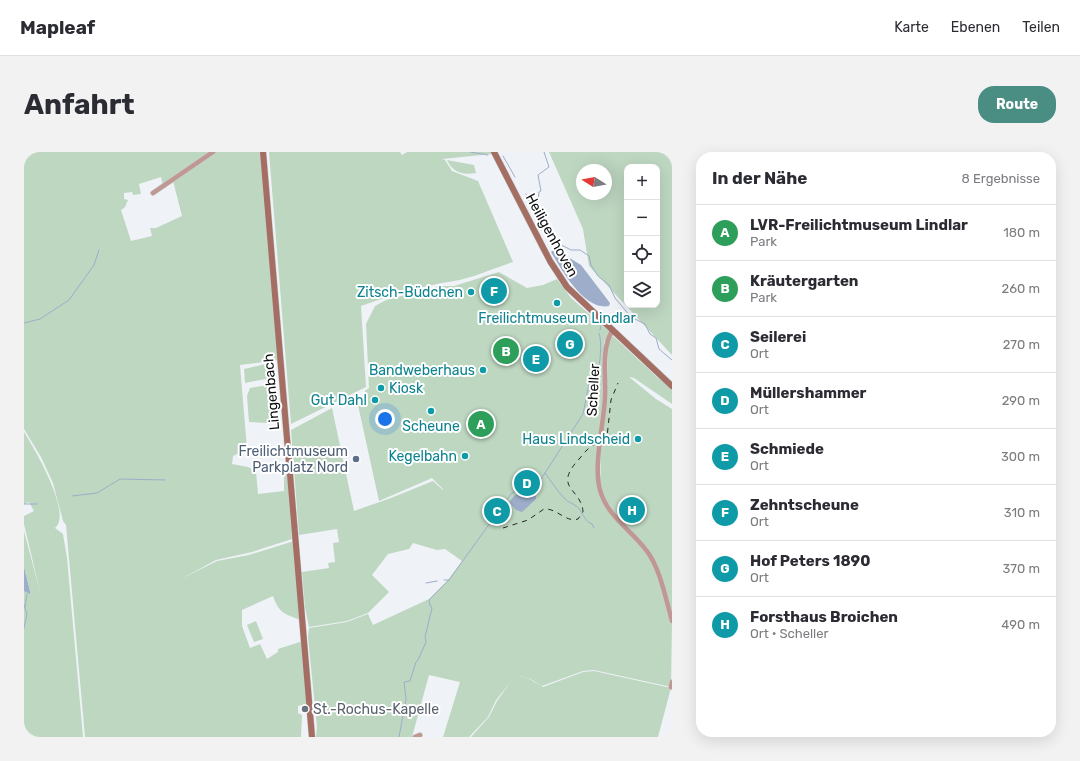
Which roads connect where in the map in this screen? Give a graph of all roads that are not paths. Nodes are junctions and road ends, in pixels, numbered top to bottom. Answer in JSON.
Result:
{"nodes":[{"id":1,"x":213,"y":152,"type":"edge"},
{"id":2,"x":263,"y":152,"type":"edge"},
{"id":3,"x":494,"y":152,"type":"edge"},
{"id":4,"x":153,"y":193,"type":"dead end"},
{"id":5,"x":612,"y":331,"type":"junction"},
{"id":6,"x":672,"y":386,"type":"edge"},
{"id":7,"x":672,"y":621,"type":"edge"},
{"id":8,"x":312,"y":737,"type":"edge"}],
"edges":[{"from":1,"to":4,"type":"street"},
{"from":2,"to":8,"type":"street","name":"Lingenbach"},
{"from":3,"to":5,"type":"street","name":"Heiligenhoven"},
{"from":5,"to":6,"type":"street","name":"Heiligenhoven"},
{"from":5,"to":7,"type":"street","name":"Scheller"}]}
